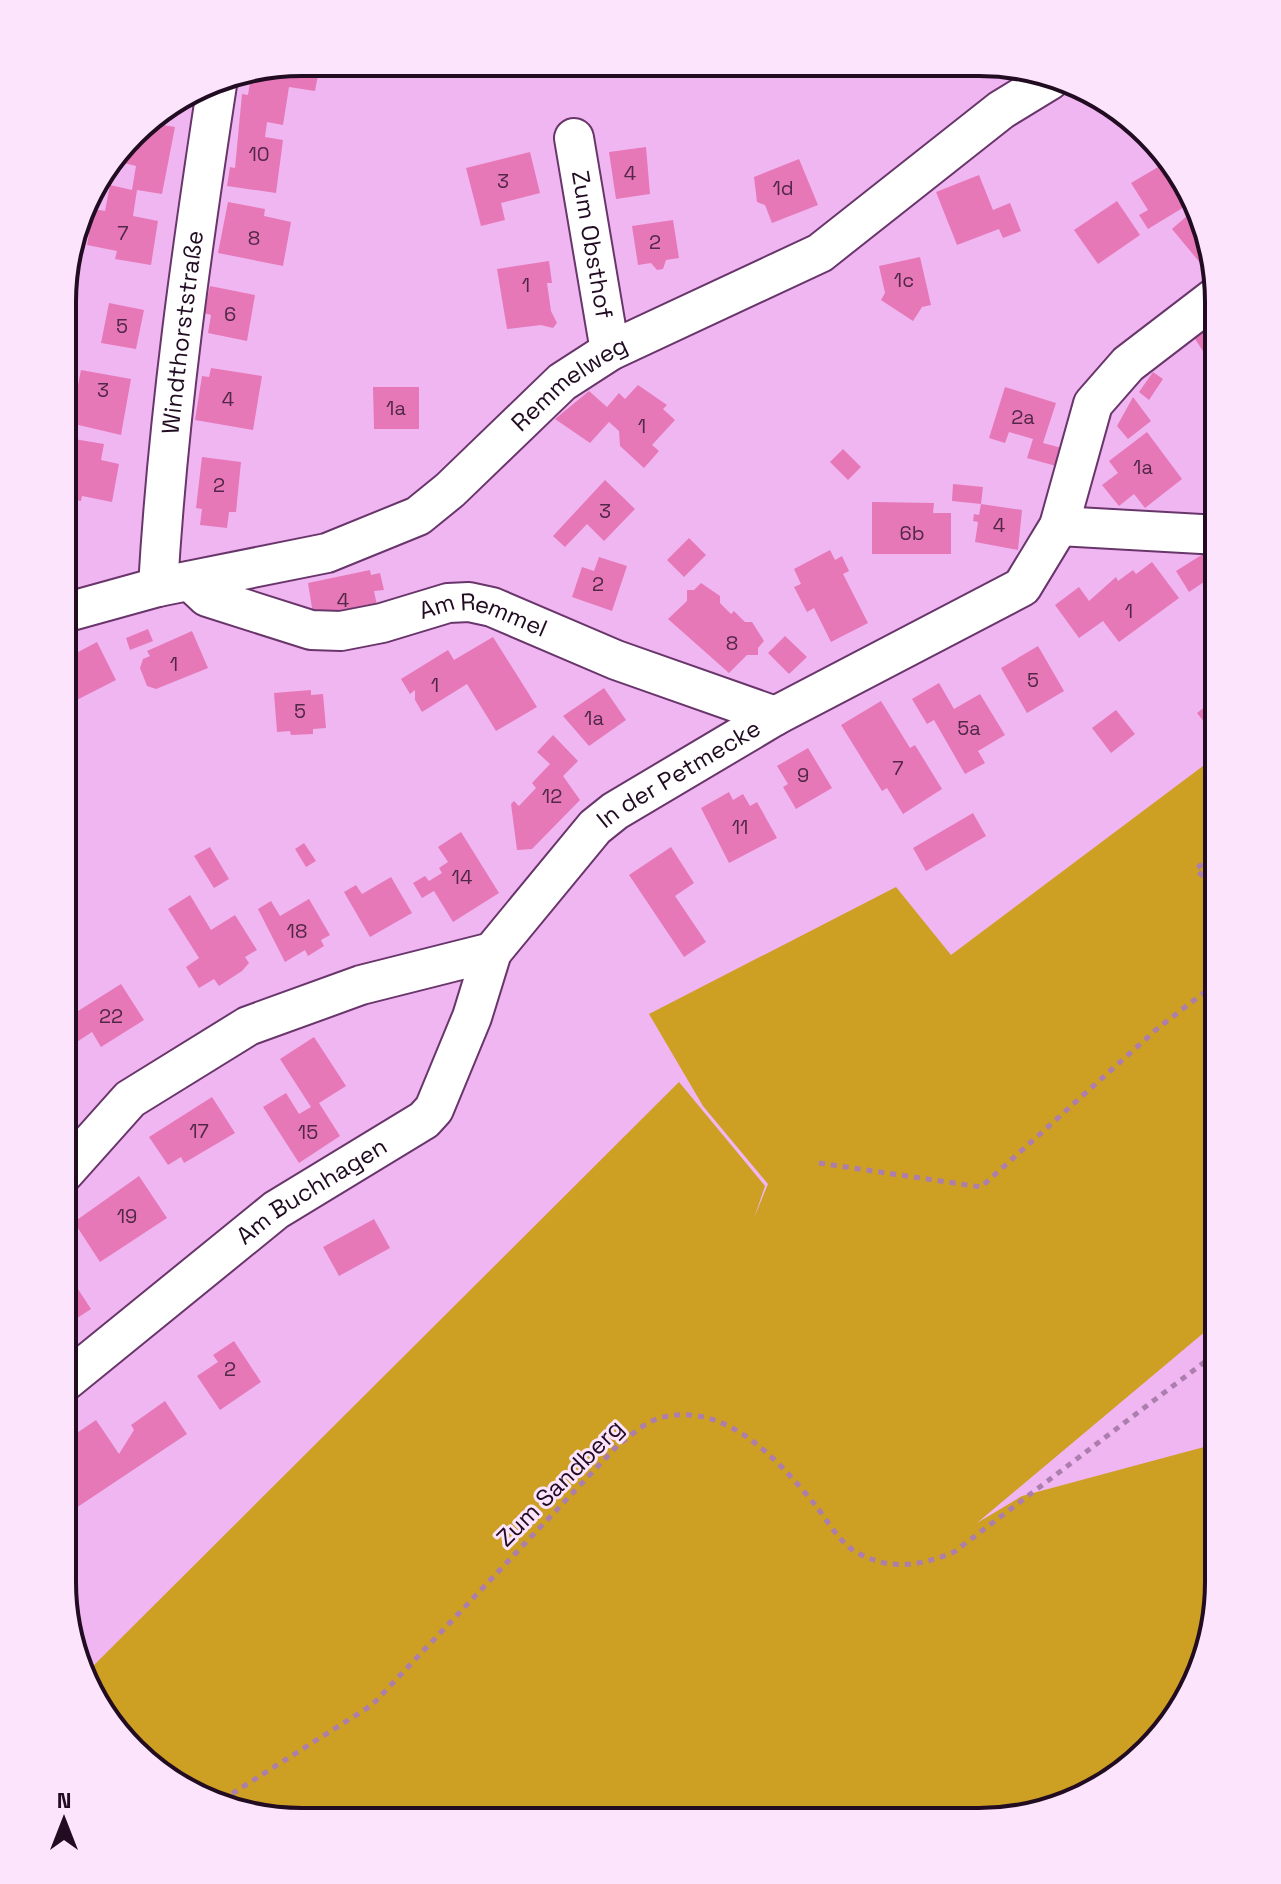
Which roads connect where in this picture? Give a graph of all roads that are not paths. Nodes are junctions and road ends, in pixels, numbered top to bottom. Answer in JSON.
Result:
{"nodes":[{"id":1,"x":1042,"y":85,"type":"edge"},
{"id":2,"x":216,"y":93,"type":"edge"},
{"id":3,"x":574,"y":138,"type":"dead end"},
{"id":4,"x":1205,"y":305,"type":"edge"},
{"id":5,"x":610,"y":351,"type":"junction"},
{"id":6,"x":1059,"y":526,"type":"junction"},
{"id":7,"x":1205,"y":534,"type":"edge"},
{"id":8,"x":174,"y":584,"type":"junction"},
{"id":9,"x":76,"y":607,"type":"edge"},
{"id":10,"x":775,"y":716,"type":"junction"},
{"id":11,"x":492,"y":952,"type":"junction"},
{"id":12,"x":76,"y":1159,"type":"edge"},
{"id":13,"x":76,"y":1373,"type":"edge"}],
"edges":[{"from":1,"to":5,"type":"street","name":"Remmelweg"},
{"from":2,"to":8,"type":"street","name":"Windthorststraße"},
{"from":3,"to":5,"type":"street","name":"Zum Obsthof"},
{"from":4,"to":6,"type":"street","name":"In der Petmecke"},
{"from":5,"to":8,"type":"street","name":"Remmelweg"},
{"from":6,"to":7,"type":"street"},
{"from":6,"to":10,"type":"street","name":"In der Petmecke"},
{"from":8,"to":9,"type":"street","name":"Remmelweg"},
{"from":8,"to":10,"type":"street","name":"Am Remmel"},
{"from":10,"to":11,"type":"street","name":"In der Petmecke"},
{"from":11,"to":12,"type":"street"},
{"from":11,"to":13,"type":"street","name":"Am Buchhagen"}]}
